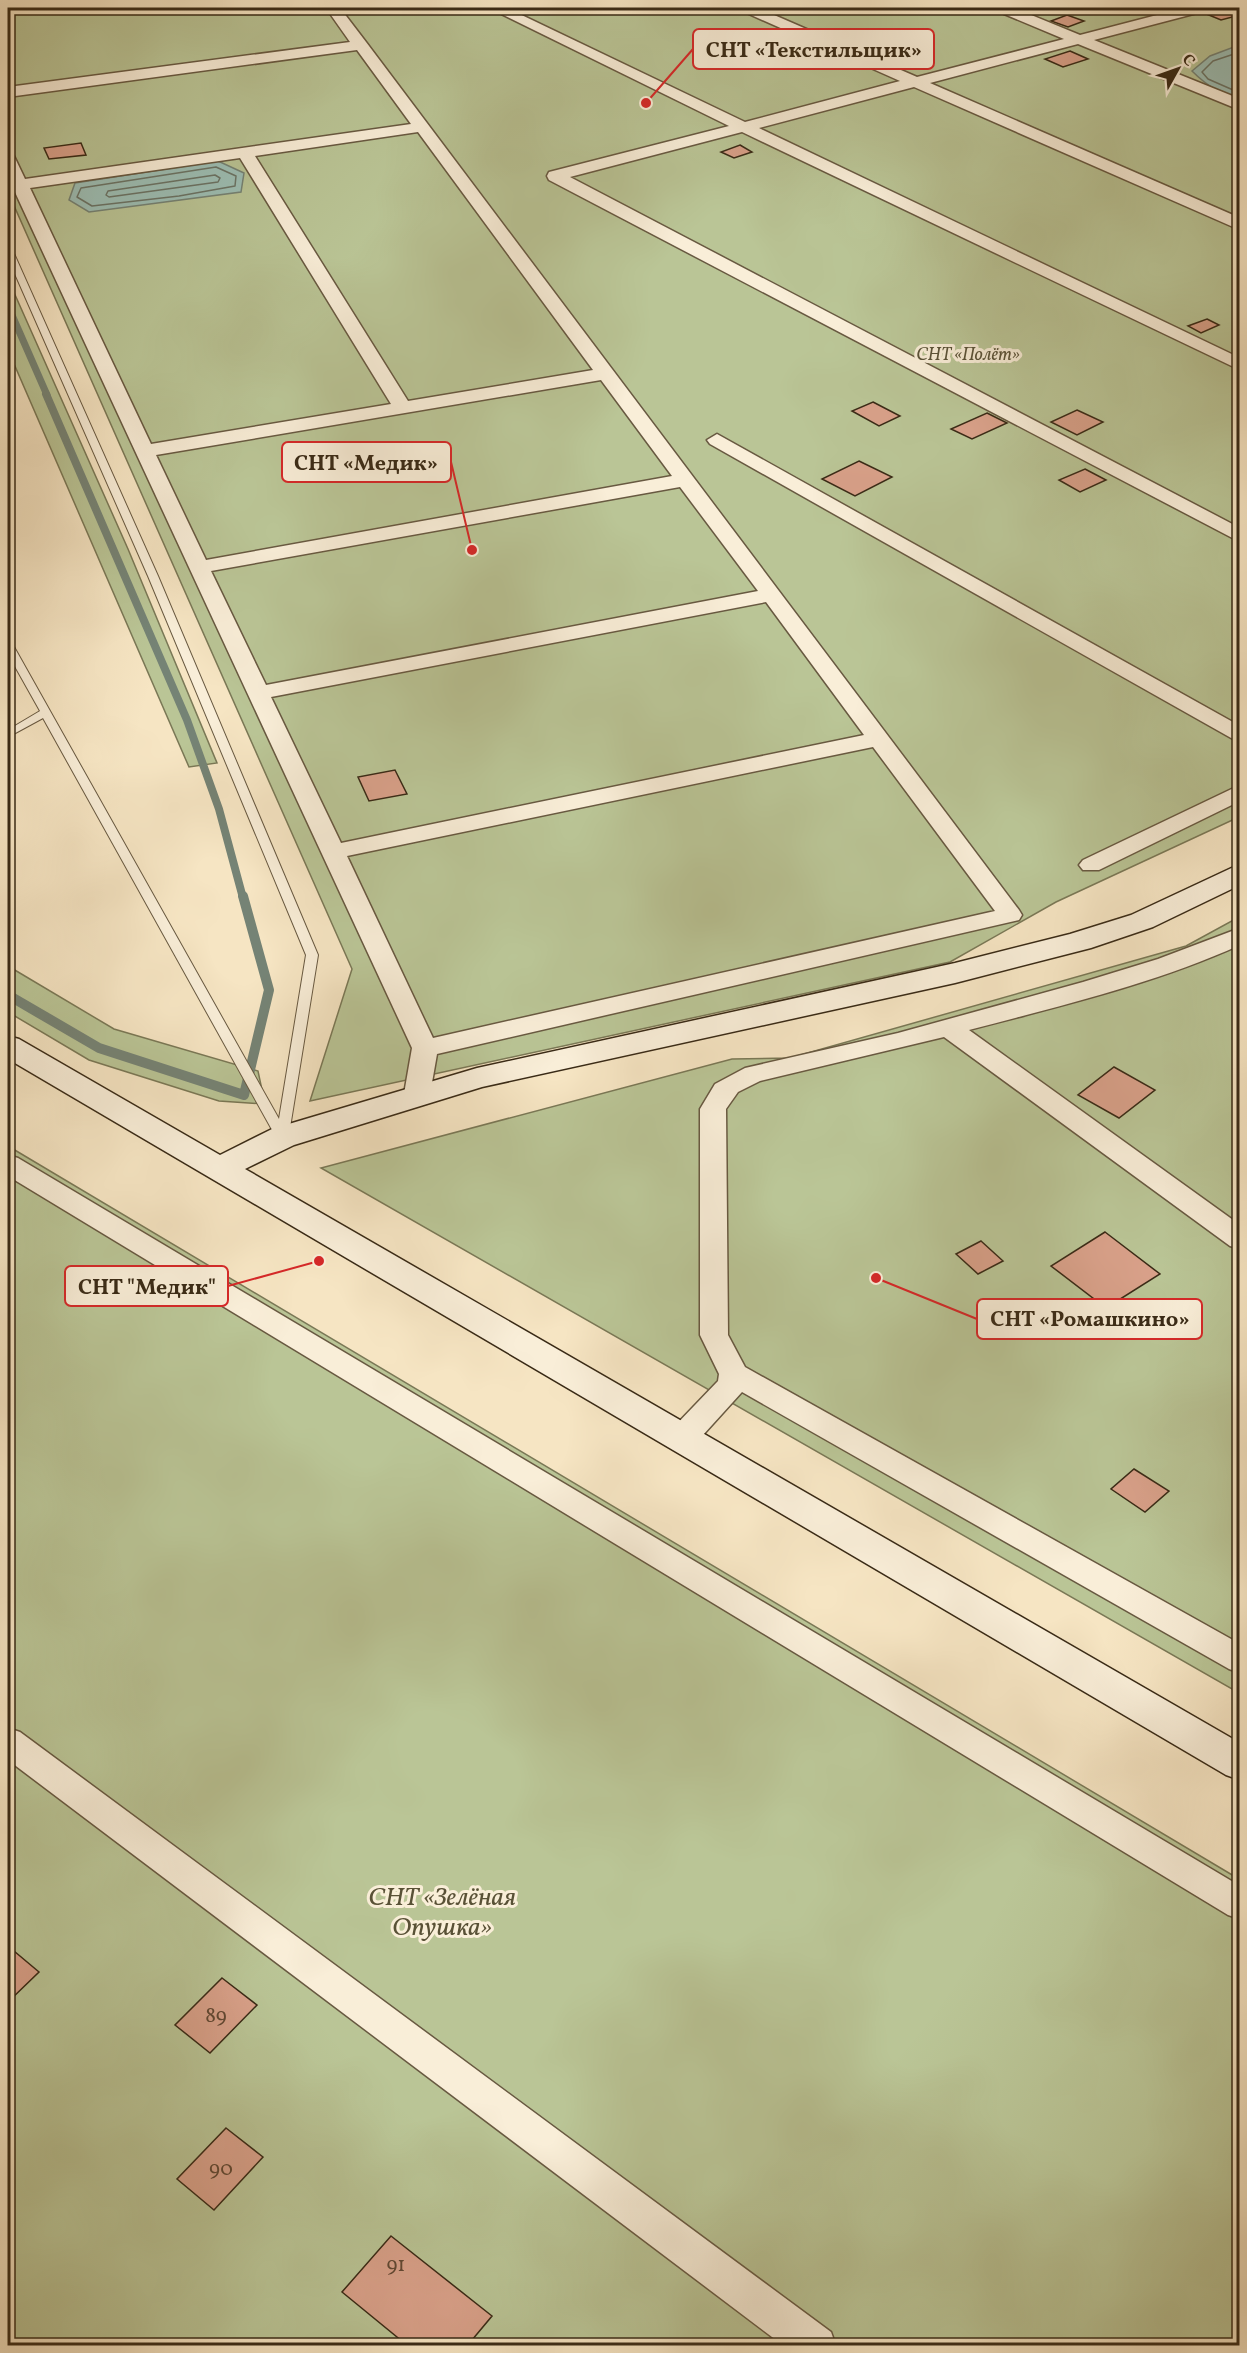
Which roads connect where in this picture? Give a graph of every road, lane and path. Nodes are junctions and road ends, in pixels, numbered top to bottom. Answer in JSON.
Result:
{"nodes":[{"id":1,"x":333,"y":8,"type":"edge"},
{"id":2,"x":496,"y":8,"type":"edge"},
{"id":3,"x":747,"y":8,"type":"edge"},
{"id":4,"x":1002,"y":8,"type":"edge"},
{"id":5,"x":1200,"y":8,"type":"edge"},
{"id":6,"x":1080,"y":39,"type":"junction"},
{"id":7,"x":361,"y":45,"type":"junction"},
{"id":8,"x":917,"y":82,"type":"junction"},
{"id":9,"x":8,"y":92,"type":"edge"},
{"id":10,"x":1239,"y":105,"type":"edge"},
{"id":11,"x":422,"y":127,"type":"junction"},
{"id":12,"x":744,"y":128,"type":"junction"},
{"id":13,"x":245,"y":153,"type":"junction"},
{"id":14,"x":8,"y":160,"type":"edge"},
{"id":15,"x":19,"y":185,"type":"junction"},
{"id":16,"x":1239,"y":225,"type":"edge"},
{"id":17,"x":8,"y":249,"type":"edge"},
{"id":18,"x":1239,"y":365,"type":"edge"},
{"id":19,"x":606,"y":374,"type":"junction"},
{"id":20,"x":404,"y":408,"type":"junction"},
{"id":21,"x":717,"y":440,"type":"dead end"},
{"id":22,"x":144,"y":451,"type":"junction"},
{"id":23,"x":685,"y":480,"type":"junction"},
{"id":24,"x":1239,"y":536,"type":"edge"},
{"id":25,"x":199,"y":567,"type":"junction"},
{"id":26,"x":771,"y":595,"type":"junction"},
{"id":27,"x":8,"y":645,"type":"edge"},
{"id":28,"x":259,"y":693,"type":"junction"},
{"id":29,"x":45,"y":712,"type":"junction"},
{"id":30,"x":8,"y":734,"type":"edge"},
{"id":31,"x":1239,"y":736,"type":"edge"},
{"id":32,"x":879,"y":739,"type":"junction"},
{"id":33,"x":1239,"y":792,"type":"edge"},
{"id":34,"x":333,"y":852,"type":"junction"},
{"id":35,"x":1091,"y":865,"type":"dead end"},
{"id":36,"x":1239,"y":873,"type":"edge"},
{"id":37,"x":1239,"y":935,"type":"edge"},
{"id":38,"x":949,"y":1028,"type":"junction"},
{"id":39,"x":8,"y":1046,"type":"edge"},
{"id":40,"x":425,"y":1048,"type":"junction"},
{"id":41,"x":417,"y":1094,"type":"junction"},
{"id":42,"x":283,"y":1137,"type":"junction"},
{"id":43,"x":8,"y":1164,"type":"edge"},
{"id":44,"x":220,"y":1168,"type":"junction"},
{"id":45,"x":1239,"y":1239,"type":"edge"},
{"id":46,"x":734,"y":1374,"type":"junction"},
{"id":47,"x":682,"y":1438,"type":"junction"},
{"id":48,"x":1239,"y":1660,"type":"edge"},
{"id":49,"x":8,"y":1742,"type":"edge"},
{"id":50,"x":1239,"y":1763,"type":"edge"},
{"id":51,"x":1239,"y":1904,"type":"edge"},
{"id":52,"x":817,"y":2346,"type":"edge"}],
"edges":[{"from":1,"to":7,"type":"street"},
{"from":2,"to":12,"type":"street"},
{"from":3,"to":8,"type":"street"},
{"from":4,"to":6,"type":"street"},
{"from":5,"to":6,"type":"street"},
{"from":6,"to":8,"type":"street"},
{"from":6,"to":10,"type":"street"},
{"from":7,"to":9,"type":"street"},
{"from":7,"to":11,"type":"street"},
{"from":8,"to":12,"type":"street"},
{"from":8,"to":16,"type":"street"},
{"from":11,"to":13,"type":"street"},
{"from":11,"to":19,"type":"street"},
{"from":12,"to":18,"type":"street"},
{"from":12,"to":24,"type":"street"},
{"from":13,"to":15,"type":"street"},
{"from":13,"to":20,"type":"street"},
{"from":14,"to":15,"type":"street"},
{"from":15,"to":22,"type":"street"},
{"from":17,"to":42,"type":"lane"},
{"from":19,"to":20,"type":"street"},
{"from":19,"to":23,"type":"street"},
{"from":20,"to":22,"type":"street"},
{"from":21,"to":31,"type":"street"},
{"from":22,"to":25,"type":"street"},
{"from":23,"to":25,"type":"street"},
{"from":23,"to":26,"type":"street"},
{"from":25,"to":28,"type":"street"},
{"from":26,"to":28,"type":"street"},
{"from":26,"to":32,"type":"street"},
{"from":27,"to":29,"type":"lane"},
{"from":28,"to":34,"type":"street"},
{"from":29,"to":30,"type":"lane"},
{"from":29,"to":42,"type":"lane"},
{"from":32,"to":34,"type":"street"},
{"from":32,"to":40,"type":"street"},
{"from":33,"to":35,"type":"street"},
{"from":34,"to":40,"type":"street"},
{"from":36,"to":41,"type":"street"},
{"from":37,"to":38,"type":"street"},
{"from":38,"to":45,"type":"street"},
{"from":38,"to":46,"type":"street"},
{"from":39,"to":44,"type":"street"},
{"from":40,"to":41,"type":"street"},
{"from":41,"to":42,"type":"street"},
{"from":42,"to":44,"type":"street"},
{"from":43,"to":51,"type":"street"},
{"from":44,"to":47,"type":"street"},
{"from":46,"to":47,"type":"street"},
{"from":46,"to":48,"type":"street"},
{"from":47,"to":50,"type":"street"},
{"from":49,"to":52,"type":"street"}]}
